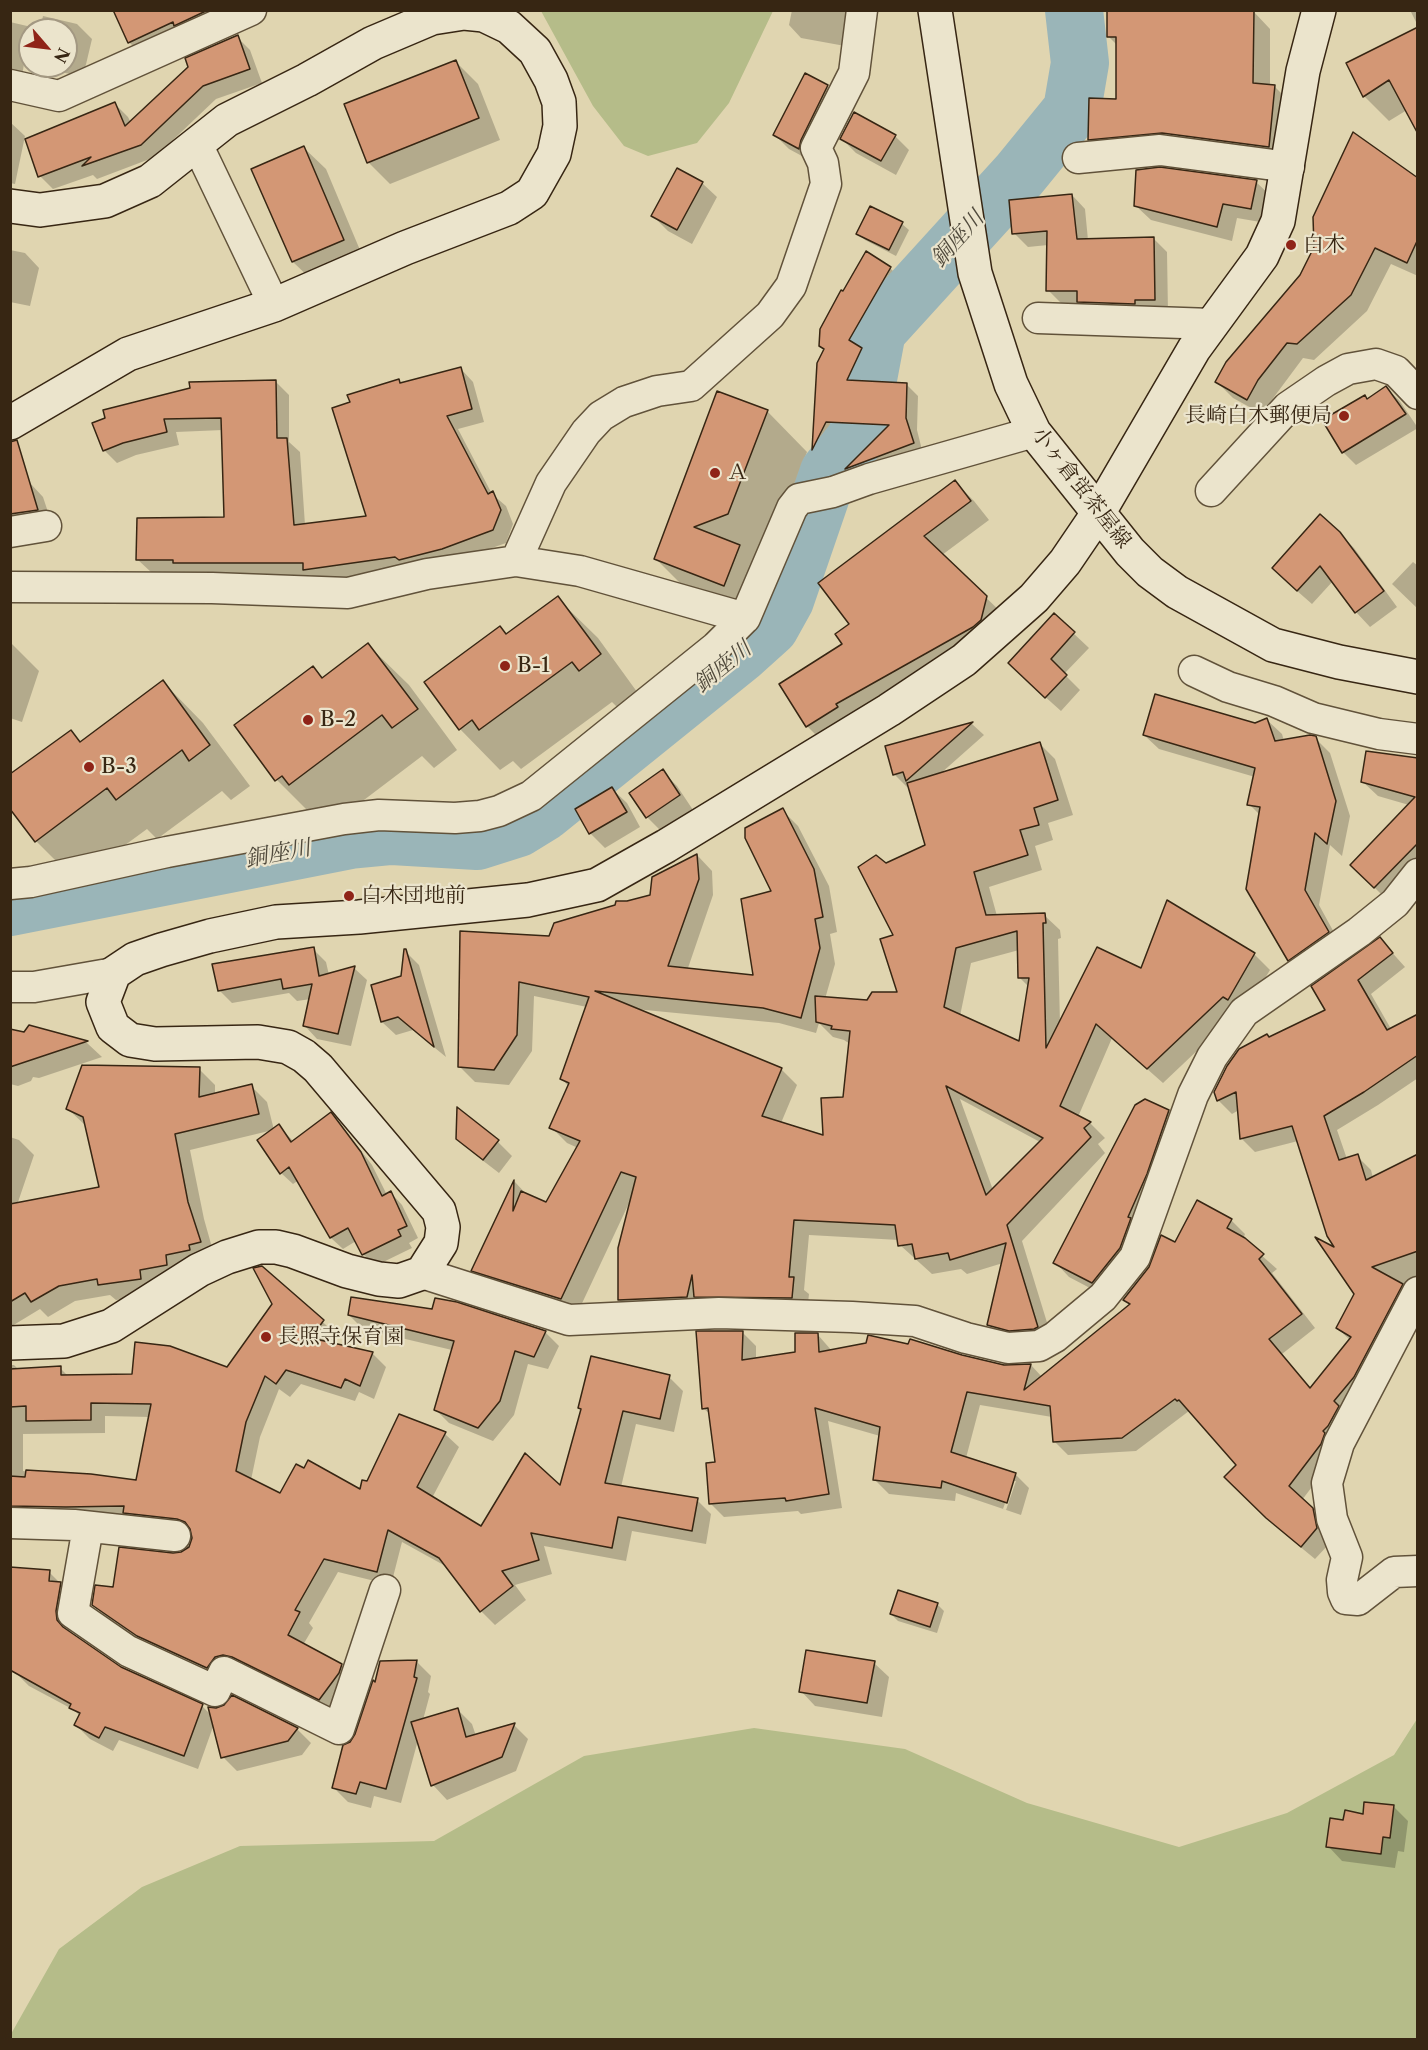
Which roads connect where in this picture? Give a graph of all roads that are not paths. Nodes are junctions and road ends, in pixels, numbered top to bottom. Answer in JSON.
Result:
{"nodes":[{"id":1,"x":251,"y":10,"type":"edge"},
{"id":2,"x":862,"y":10,"type":"edge"},
{"id":3,"x":935,"y":10,"type":"edge"},
{"id":4,"x":1319,"y":10,"type":"edge"},
{"id":5,"x":10,"y":85,"type":"edge"},
{"id":6,"x":197,"y":144,"type":"junction"},
{"id":7,"x":1078,"y":158,"type":"dead end"},
{"id":8,"x":1289,"y":167,"type":"junction"},
{"id":9,"x":10,"y":206,"type":"edge"},
{"id":10,"x":274,"y":306,"type":"junction"},
{"id":11,"x":1038,"y":318,"type":"dead end"},
{"id":12,"x":1212,"y":324,"type":"junction"},
{"id":13,"x":1418,"y":394,"type":"edge"},
{"id":14,"x":10,"y":423,"type":"edge"},
{"id":15,"x":1034,"y":432,"type":"junction"},
{"id":16,"x":1211,"y":491,"type":"dead end"},
{"id":17,"x":1099,"y":512,"type":"junction"},
{"id":18,"x":46,"y":526,"type":"dead end"},
{"id":19,"x":10,"y":532,"type":"edge"},
{"id":20,"x":516,"y":561,"type":"junction"},
{"id":21,"x":10,"y":587,"type":"edge"},
{"id":22,"x":745,"y":618,"type":"junction"},
{"id":23,"x":1194,"y":671,"type":"dead end"},
{"id":24,"x":1418,"y":677,"type":"edge"},
{"id":25,"x":1418,"y":739,"type":"edge"},
{"id":26,"x":1418,"y":873,"type":"edge"},
{"id":27,"x":10,"y":884,"type":"edge"},
{"id":28,"x":114,"y":973,"type":"junction"},
{"id":29,"x":10,"y":987,"type":"edge"},
{"id":30,"x":422,"y":1273,"type":"junction"},
{"id":31,"x":1418,"y":1292,"type":"edge"},
{"id":32,"x":10,"y":1343,"type":"edge"},
{"id":33,"x":10,"y":1523,"type":"edge"},
{"id":34,"x":88,"y":1527,"type":"junction"},
{"id":35,"x":175,"y":1536,"type":"dead end"},
{"id":36,"x":1418,"y":1571,"type":"edge"},
{"id":37,"x":385,"y":1590,"type":"dead end"}],
"edges":[{"from":1,"to":5,"type":"street"},
{"from":2,"to":20,"type":"street"},
{"from":3,"to":15,"type":"street","name":"小ヶ倉蛍茶屋線"},
{"from":4,"to":8,"type":"street"},
{"from":6,"to":9,"type":"street"},
{"from":6,"to":10,"type":"street"},
{"from":6,"to":10,"type":"street"},
{"from":7,"to":8,"type":"street"},
{"from":8,"to":12,"type":"street"},
{"from":10,"to":14,"type":"street"},
{"from":11,"to":12,"type":"street"},
{"from":12,"to":17,"type":"street"},
{"from":13,"to":16,"type":"street"},
{"from":15,"to":17,"type":"street","name":"小ヶ倉蛍茶屋線"},
{"from":15,"to":22,"type":"street"},
{"from":17,"to":24,"type":"street","name":"小ヶ倉蛍茶屋線"},
{"from":17,"to":28,"type":"street"},
{"from":18,"to":19,"type":"street"},
{"from":20,"to":21,"type":"street"},
{"from":20,"to":22,"type":"street"},
{"from":22,"to":27,"type":"street"},
{"from":23,"to":25,"type":"street"},
{"from":26,"to":30,"type":"street"},
{"from":28,"to":29,"type":"street"},
{"from":28,"to":30,"type":"street"},
{"from":30,"to":32,"type":"street"},
{"from":31,"to":36,"type":"street"},
{"from":33,"to":34,"type":"street"},
{"from":34,"to":35,"type":"street"},
{"from":34,"to":37,"type":"street"}]}
